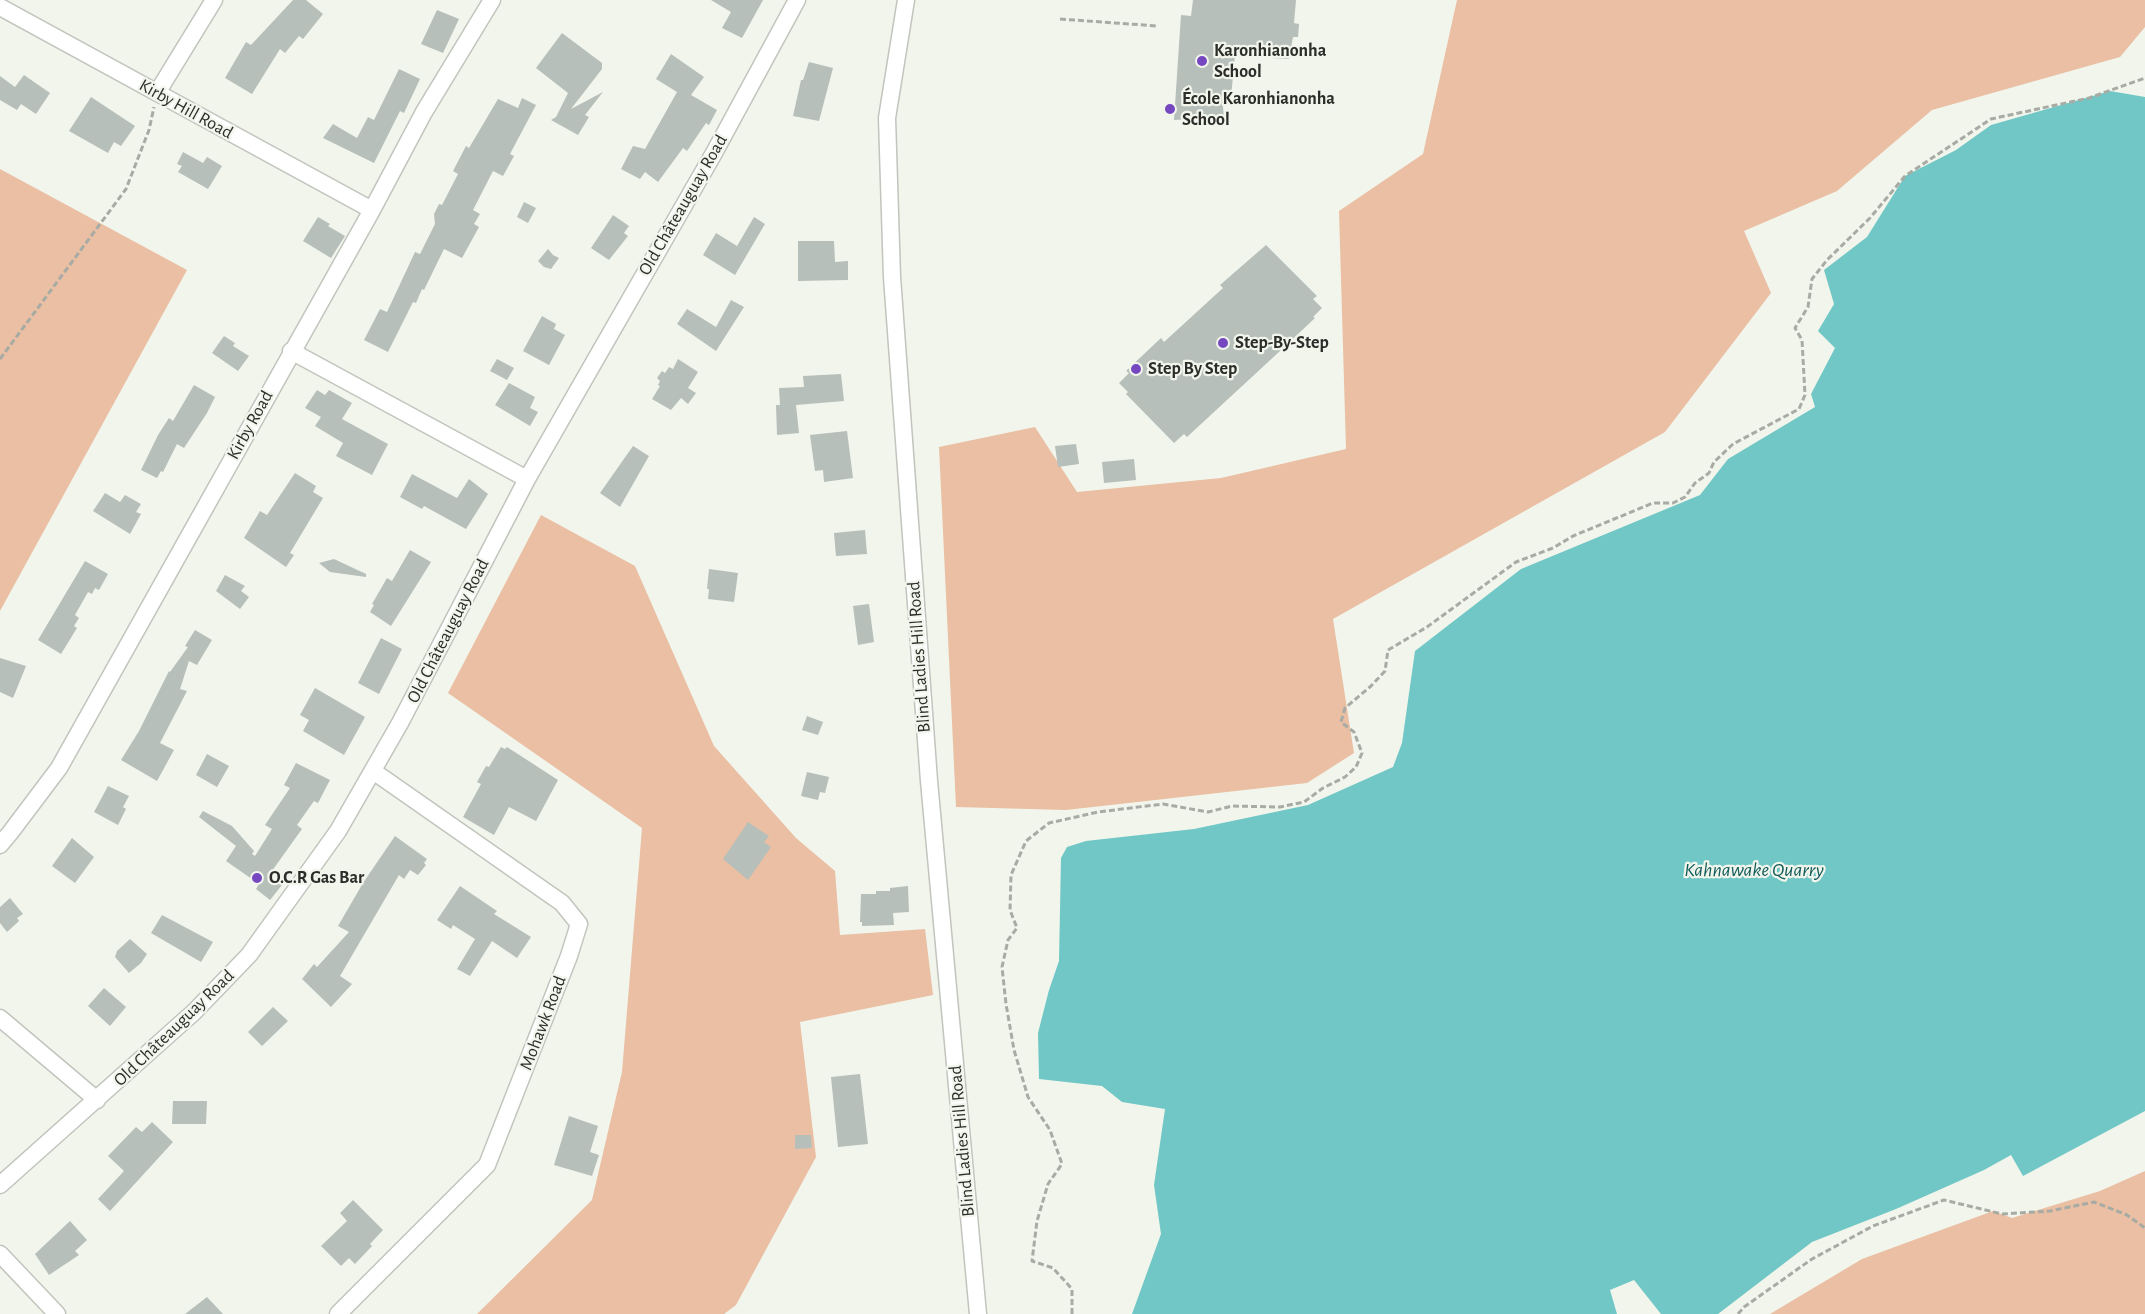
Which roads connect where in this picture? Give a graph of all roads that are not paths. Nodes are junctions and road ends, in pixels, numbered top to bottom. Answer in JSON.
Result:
{"nodes":[{"id":1,"x":214,"y":0,"type":"edge"},
{"id":2,"x":492,"y":0,"type":"edge"},
{"id":3,"x":797,"y":0,"type":"edge"},
{"id":4,"x":906,"y":0,"type":"edge"},
{"id":5,"x":0,"y":8,"type":"edge"},
{"id":6,"x":157,"y":93,"type":"junction"},
{"id":7,"x":372,"y":210,"type":"junction"},
{"id":8,"x":291,"y":351,"type":"junction"},
{"id":9,"x":526,"y":479,"type":"junction"},
{"id":10,"x":373,"y":771,"type":"junction"},
{"id":11,"x":0,"y":844,"type":"edge"},
{"id":12,"x":0,"y":1018,"type":"edge"},
{"id":13,"x":97,"y":1100,"type":"junction"},
{"id":14,"x":0,"y":1185,"type":"edge"},
{"id":15,"x":0,"y":1254,"type":"edge"},
{"id":16,"x":57,"y":1314,"type":"edge"},
{"id":17,"x":338,"y":1314,"type":"edge"},
{"id":18,"x":978,"y":1314,"type":"edge"}],
"edges":[{"from":1,"to":6,"type":"street"},
{"from":2,"to":7,"type":"street","name":"Kirby Road"},
{"from":3,"to":9,"type":"street","name":"Old Châteauguay Road"},
{"from":4,"to":18,"type":"street","name":"Blind Ladies Hill Road"},
{"from":5,"to":6,"type":"street","name":"Kirby Hill Road"},
{"from":6,"to":7,"type":"street","name":"Kirby Hill Road"},
{"from":7,"to":8,"type":"street","name":"Kirby Road"},
{"from":8,"to":9,"type":"street"},
{"from":8,"to":11,"type":"street","name":"Kirby Road"},
{"from":9,"to":10,"type":"street","name":"Old Châteauguay Road"},
{"from":10,"to":13,"type":"street","name":"Old Châteauguay Road"},
{"from":10,"to":17,"type":"street","name":"Mohawk Road"},
{"from":12,"to":13,"type":"street"},
{"from":13,"to":14,"type":"street","name":"Old Châteauguay Road"},
{"from":15,"to":16,"type":"street"}]}
